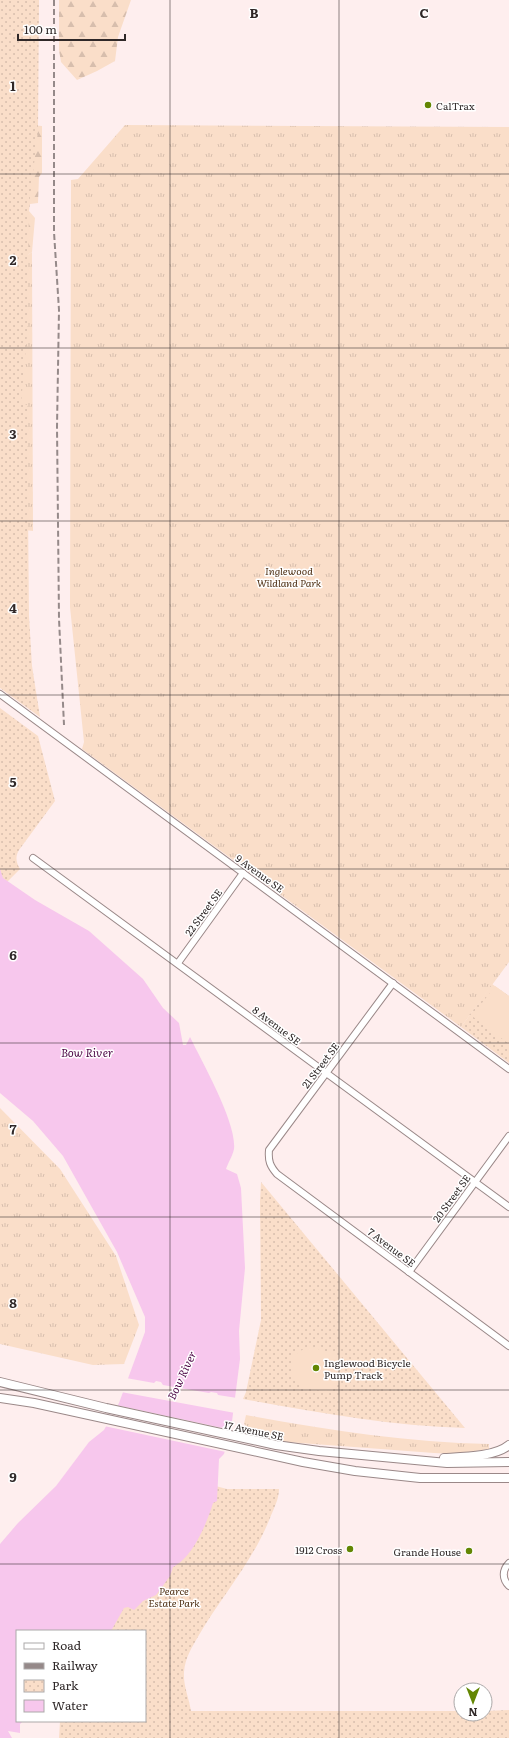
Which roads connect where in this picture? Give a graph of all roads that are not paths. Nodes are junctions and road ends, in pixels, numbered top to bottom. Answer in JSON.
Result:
{"nodes":[{"id":1,"x":0,"y":694,"type":"edge"},
{"id":2,"x":33,"y":858,"type":"dead end"},
{"id":3,"x":243,"y":873,"type":"junction"},
{"id":4,"x":178,"y":963,"type":"junction"},
{"id":5,"x":393,"y":983,"type":"junction"},
{"id":6,"x":509,"y":1069,"type":"edge"},
{"id":7,"x":326,"y":1074,"type":"junction"},
{"id":8,"x":509,"y":1136,"type":"edge"},
{"id":9,"x":268,"y":1160,"type":"joint"},
{"id":10,"x":475,"y":1182,"type":"junction"},
{"id":11,"x":509,"y":1207,"type":"edge"},
{"id":12,"x":409,"y":1272,"type":"junction"},
{"id":13,"x":509,"y":1346,"type":"edge"},
{"id":14,"x":0,"y":1382,"type":"edge"},
{"id":15,"x":0,"y":1398,"type":"edge"},
{"id":16,"x":509,"y":1446,"type":"edge"},
{"id":17,"x":405,"y":1459,"type":"junction"},
{"id":18,"x":509,"y":1462,"type":"edge"},
{"id":19,"x":509,"y":1478,"type":"edge"},
{"id":20,"x":509,"y":1563,"type":"edge"},
{"id":21,"x":509,"y":1586,"type":"edge"}],
"edges":[{"from":1,"to":3,"type":"street","name":"9 Avenue SE"},
{"from":2,"to":4,"type":"street","name":"8 Avenue SE"},
{"from":3,"to":4,"type":"street","name":"22 Street SE"},
{"from":3,"to":5,"type":"street","name":"9 Avenue SE"},
{"from":4,"to":7,"type":"street","name":"8 Avenue SE"},
{"from":5,"to":6,"type":"street","name":"9 Avenue SE"},
{"from":5,"to":7,"type":"street","name":"21 Street SE"},
{"from":7,"to":9,"type":"street","name":"21 Street SE"},
{"from":7,"to":10,"type":"street","name":"8 Avenue SE"},
{"from":8,"to":10,"type":"street","name":"20 Street SE"},
{"from":9,"to":12,"type":"street","name":"7 Avenue SE"},
{"from":10,"to":11,"type":"street","name":"8 Avenue SE"},
{"from":10,"to":12,"type":"street","name":"20 Street SE"},
{"from":12,"to":13,"type":"street","name":"7 Avenue SE"},
{"from":14,"to":17,"type":"main road","name":"17 Avenue SE"},
{"from":15,"to":19,"type":"main road","name":"17 Avenue SE"},
{"from":16,"to":17,"type":"main road"},
{"from":17,"to":18,"type":"main road","name":"17 Avenue SE"},
{"from":20,"to":21,"type":"street"}]}
